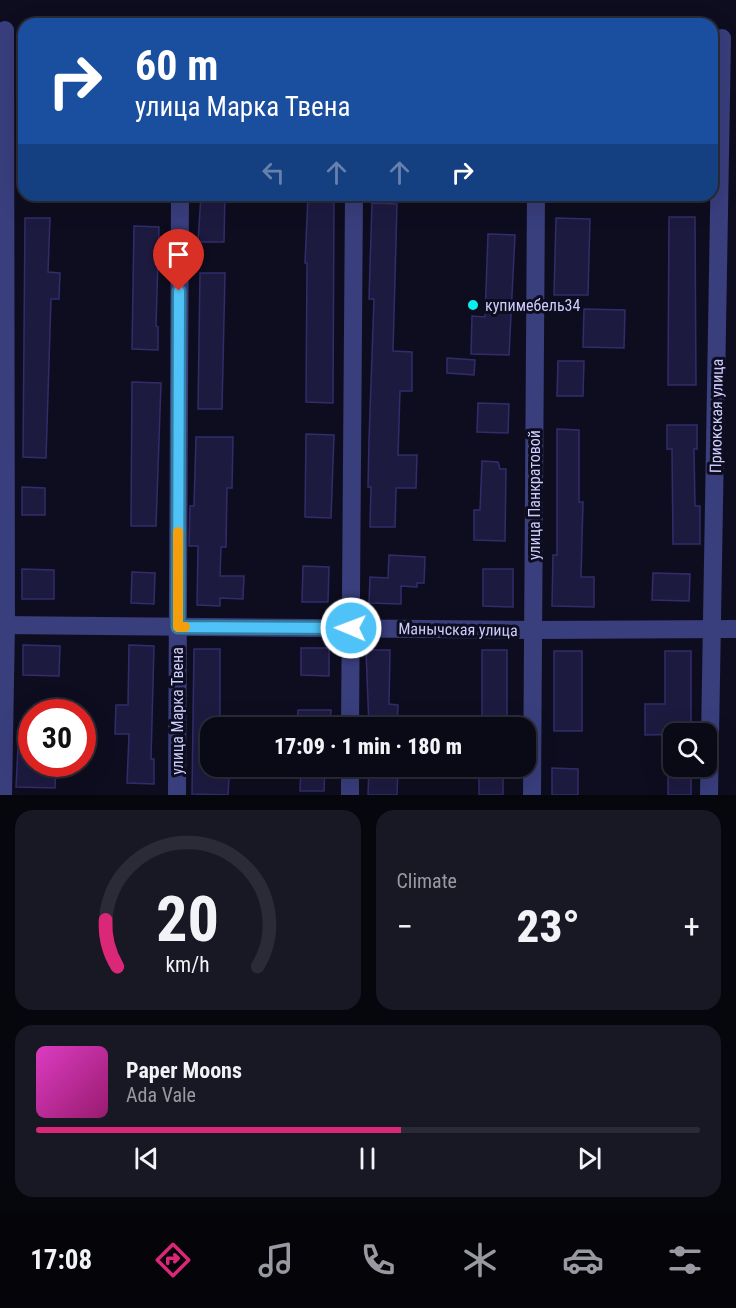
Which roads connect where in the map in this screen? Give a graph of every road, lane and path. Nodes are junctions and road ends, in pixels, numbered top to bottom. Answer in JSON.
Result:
{"nodes":[{"id":1,"x":3,"y":30,"type":"edge"},
{"id":2,"x":723,"y":38,"type":"edge"},
{"id":3,"x":180,"y":201,"type":"edge"},
{"id":4,"x":354,"y":201,"type":"edge"},
{"id":5,"x":536,"y":201,"type":"edge"},
{"id":6,"x":3,"y":625,"type":"edge"},
{"id":7,"x":178,"y":627,"type":"junction"},
{"id":8,"x":351,"y":628,"type":"junction"},
{"id":9,"x":713,"y":628,"type":"junction"},
{"id":10,"x":736,"y":628,"type":"edge"},
{"id":11,"x":533,"y":630,"type":"junction"},
{"id":12,"x":350,"y":717,"type":"edge"},
{"id":13,"x":350,"y":777,"type":"edge"},
{"id":14,"x":3,"y":795,"type":"edge"},
{"id":15,"x":177,"y":795,"type":"edge"},
{"id":16,"x":350,"y":795,"type":"edge"},
{"id":17,"x":532,"y":795,"type":"edge"},
{"id":18,"x":709,"y":795,"type":"edge"}],
"edges":[{"from":1,"to":6,"type":"street"},
{"from":2,"to":9,"type":"street","name":"Приокская улица"},
{"from":3,"to":7,"type":"street","name":"улица Марка Твена"},
{"from":4,"to":8,"type":"street"},
{"from":5,"to":11,"type":"street","name":"улица Панкратовой"},
{"from":6,"to":7,"type":"street","name":"Манычская улица"},
{"from":6,"to":14,"type":"street"},
{"from":7,"to":8,"type":"street","name":"Манычская улица"},
{"from":7,"to":15,"type":"street","name":"улица Марка Твена"},
{"from":8,"to":11,"type":"street","name":"Манычская улица"},
{"from":8,"to":12,"type":"street"},
{"from":9,"to":10,"type":"street","name":"Манычская улица"},
{"from":9,"to":11,"type":"street","name":"Манычская улица"},
{"from":9,"to":18,"type":"street","name":"Приокская улица"},
{"from":11,"to":17,"type":"street","name":"улица Панкратовой"},
{"from":13,"to":16,"type":"street"}]}
